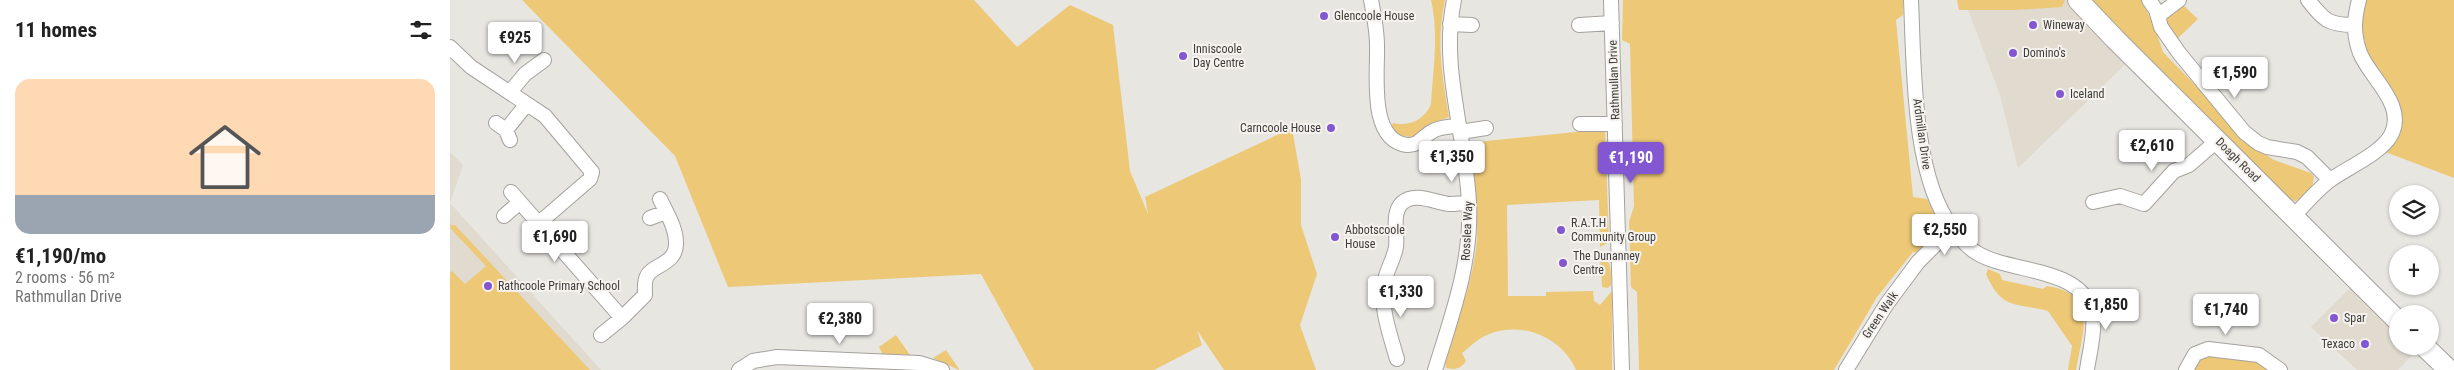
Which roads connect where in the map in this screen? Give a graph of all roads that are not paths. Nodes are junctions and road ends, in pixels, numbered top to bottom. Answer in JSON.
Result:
{"nodes":[{"id":1,"x":1371,"y":0,"type":"edge"},
{"id":2,"x":1454,"y":0,"type":"edge"},
{"id":3,"x":1611,"y":0,"type":"edge"},
{"id":4,"x":1911,"y":0,"type":"edge"},
{"id":5,"x":2078,"y":0,"type":"edge"},
{"id":6,"x":2149,"y":0,"type":"edge"},
{"id":7,"x":2179,"y":0,"type":"edge"},
{"id":8,"x":2308,"y":0,"type":"edge"},
{"id":9,"x":2359,"y":0,"type":"edge"},
{"id":10,"x":2158,"y":16,"type":"junction"},
{"id":11,"x":1612,"y":23,"type":"junction"},
{"id":12,"x":1450,"y":24,"type":"junction"},
{"id":13,"x":1472,"y":25,"type":"dead end"},
{"id":14,"x":1579,"y":25,"type":"dead end"},
{"id":15,"x":2354,"y":25,"type":"junction"},
{"id":16,"x":450,"y":47,"type":"edge"},
{"id":17,"x":544,"y":60,"type":"dead end"},
{"id":18,"x":510,"y":92,"type":"junction"},
{"id":19,"x":526,"y":105,"type":"junction"},
{"id":20,"x":1580,"y":124,"type":"dead end"},
{"id":21,"x":1615,"y":124,"type":"junction"},
{"id":22,"x":1486,"y":128,"type":"dead end"},
{"id":23,"x":1460,"y":129,"type":"junction"},
{"id":24,"x":504,"y":131,"type":"dead end"},
{"id":25,"x":2218,"y":140,"type":"junction"},
{"id":26,"x":2330,"y":180,"type":"junction"},
{"id":27,"x":660,"y":198,"type":"dead end"},
{"id":28,"x":1469,"y":202,"type":"junction"},
{"id":29,"x":2093,"y":202,"type":"dead end"},
{"id":30,"x":666,"y":212,"type":"junction"},
{"id":31,"x":504,"y":216,"type":"dead end"},
{"id":32,"x":2294,"y":216,"type":"junction"},
{"id":33,"x":650,"y":218,"type":"dead end"},
{"id":34,"x":539,"y":223,"type":"junction"},
{"id":35,"x":1952,"y":228,"type":"junction"},
{"id":36,"x":2389,"y":312,"type":"edge"},
{"id":37,"x":622,"y":318,"type":"junction"},
{"id":38,"x":601,"y":335,"type":"dead end"},
{"id":39,"x":2433,"y":355,"type":"edge"},
{"id":40,"x":1397,"y":359,"type":"dead end"},
{"id":41,"x":739,"y":370,"type":"edge"},
{"id":42,"x":942,"y":370,"type":"edge"},
{"id":43,"x":1435,"y":370,"type":"edge"},
{"id":44,"x":1622,"y":370,"type":"edge"},
{"id":45,"x":1846,"y":370,"type":"edge"},
{"id":46,"x":2087,"y":370,"type":"edge"},
{"id":47,"x":2186,"y":370,"type":"edge"},
{"id":48,"x":2280,"y":370,"type":"edge"},
{"id":49,"x":2449,"y":370,"type":"edge"}],
"edges":[{"from":1,"to":23,"type":"street"},
{"from":2,"to":12,"type":"street","name":"Rosslea Way"},
{"from":3,"to":11,"type":"street","name":"Rathmullan Drive"},
{"from":4,"to":35,"type":"street","name":"Ardmillan Drive"},
{"from":5,"to":25,"type":"main road","name":"Doagh Road"},
{"from":6,"to":10,"type":"street"},
{"from":7,"to":10,"type":"street"},
{"from":8,"to":15,"type":"street"},
{"from":9,"to":15,"type":"street"},
{"from":10,"to":26,"type":"street"},
{"from":11,"to":14,"type":"street"},
{"from":11,"to":21,"type":"street","name":"Rathmullan Drive"},
{"from":12,"to":13,"type":"street"},
{"from":12,"to":23,"type":"street","name":"Rosslea Way"},
{"from":15,"to":26,"type":"street"},
{"from":16,"to":18,"type":"street"},
{"from":17,"to":18,"type":"street"},
{"from":18,"to":19,"type":"street"},
{"from":19,"to":24,"type":"street"},
{"from":19,"to":34,"type":"street"},
{"from":20,"to":21,"type":"street"},
{"from":21,"to":44,"type":"street","name":"Rathmullan Drive"},
{"from":22,"to":23,"type":"street"},
{"from":23,"to":28,"type":"street","name":"Rosslea Way"},
{"from":25,"to":29,"type":"street"},
{"from":25,"to":32,"type":"main road","name":"Doagh Road"},
{"from":26,"to":32,"type":"street"},
{"from":27,"to":30,"type":"street"},
{"from":28,"to":40,"type":"street"},
{"from":28,"to":43,"type":"street","name":"Rosslea Way"},
{"from":30,"to":33,"type":"street"},
{"from":30,"to":37,"type":"street"},
{"from":31,"to":34,"type":"street"},
{"from":32,"to":36,"type":"main road","name":"Doagh Road"},
{"from":34,"to":37,"type":"street"},
{"from":35,"to":45,"type":"street","name":"Green Walk"},
{"from":35,"to":46,"type":"street","name":"Ardmillan Drive"},
{"from":37,"to":38,"type":"street"},
{"from":39,"to":49,"type":"main road"},
{"from":41,"to":42,"type":"street"},
{"from":47,"to":48,"type":"street"}]}
